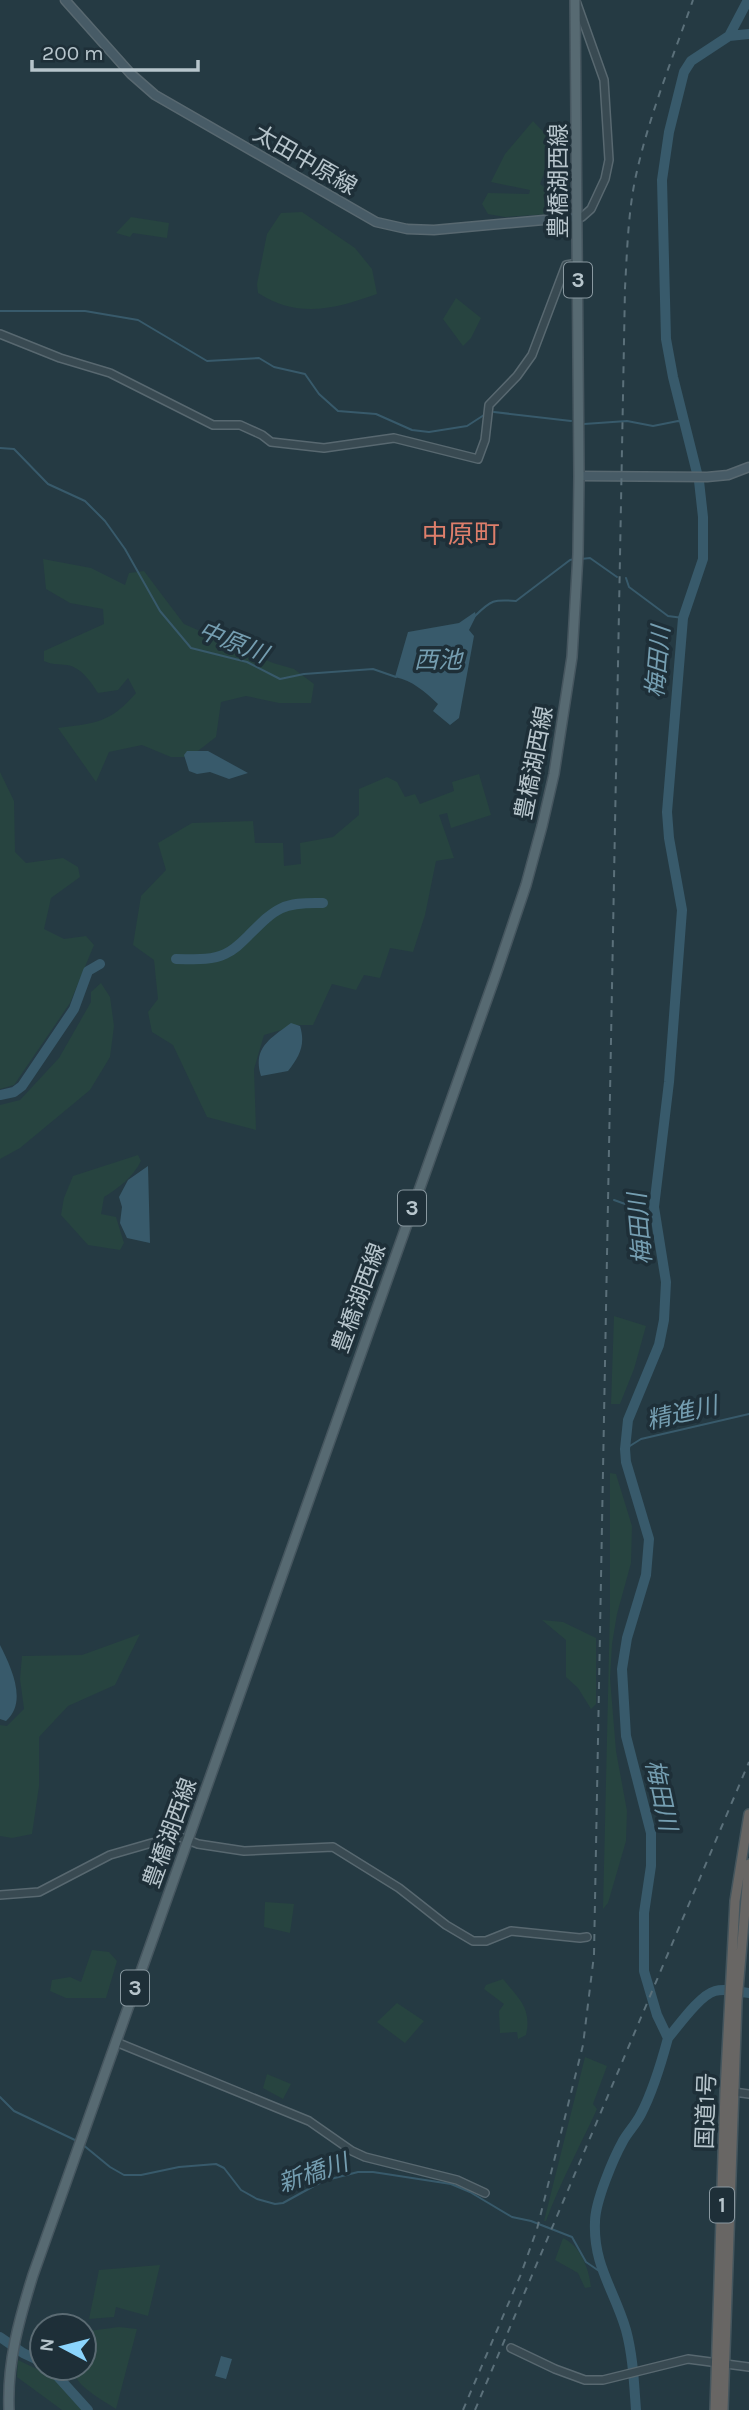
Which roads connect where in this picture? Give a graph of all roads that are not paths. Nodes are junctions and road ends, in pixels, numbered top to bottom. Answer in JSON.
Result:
{"nodes":[{"id":1,"x":65,"y":0,"type":"edge"},
{"id":2,"x":575,"y":0,"type":"edge"},
{"id":3,"x":577,"y":217,"type":"junction"},
{"id":4,"x":578,"y":263,"type":"junction"},
{"id":5,"x":0,"y":334,"type":"edge"},
{"id":6,"x":749,"y":467,"type":"edge"},
{"id":7,"x":579,"y":477,"type":"junction"},
{"id":8,"x":749,"y":1814,"type":"edge"},
{"id":9,"x":187,"y":1838,"type":"junction"},
{"id":10,"x":749,"y":1864,"type":"edge"},
{"id":11,"x":0,"y":1895,"type":"edge"},
{"id":12,"x":587,"y":1937,"type":"dead end"},
{"id":13,"x":734,"y":1982,"type":"junction"},
{"id":14,"x":733,"y":2000,"type":"junction"},
{"id":15,"x":116,"y":2042,"type":"junction"},
{"id":16,"x":734,"y":2092,"type":"junction"},
{"id":17,"x":749,"y":2094,"type":"edge"},
{"id":18,"x":485,"y":2193,"type":"dead end"},
{"id":19,"x":511,"y":2348,"type":"dead end"},
{"id":20,"x":721,"y":2363,"type":"junction"},
{"id":21,"x":749,"y":2367,"type":"edge"},
{"id":22,"x":9,"y":2410,"type":"edge"},
{"id":23,"x":715,"y":2410,"type":"edge"},
{"id":24,"x":723,"y":2410,"type":"edge"}],
"edges":[{"from":1,"to":3,"type":"main road","name":"太田中原線"},
{"from":2,"to":3,"type":"main road","name":"豊橋湖西線","number":"3"},
{"from":2,"to":3,"type":"street"},
{"from":3,"to":4,"type":"main road","name":"豊橋湖西線","number":"3"},
{"from":4,"to":5,"type":"street"},
{"from":4,"to":7,"type":"main road","name":"豊橋湖西線","number":"3"},
{"from":6,"to":7,"type":"main road"},
{"from":7,"to":9,"type":"main road","name":"豊橋湖西線","number":"3"},
{"from":8,"to":13,"type":"highway","name":"国道1号","number":"1"},
{"from":9,"to":11,"type":"street"},
{"from":9,"to":12,"type":"street"},
{"from":9,"to":15,"type":"main road","name":"豊橋湖西線","number":"3"},
{"from":10,"to":13,"type":"highway","name":"国道1号","number":"1"},
{"from":13,"to":14,"type":"highway","name":"国道1号","number":"1"},
{"from":14,"to":16,"type":"highway","name":"国道1号","number":"1"},
{"from":14,"to":20,"type":"highway","name":"国道1号","number":"1"},
{"from":15,"to":18,"type":"street"},
{"from":15,"to":22,"type":"main road","name":"豊橋湖西線","number":"3"},
{"from":16,"to":17,"type":"street"},
{"from":16,"to":20,"type":"highway","name":"国道1号","number":"1"},
{"from":19,"to":20,"type":"street"},
{"from":20,"to":21,"type":"street"},
{"from":20,"to":23,"type":"highway","name":"国道1号","number":"1"},
{"from":20,"to":24,"type":"highway","name":"国道1号","number":"1"}]}
